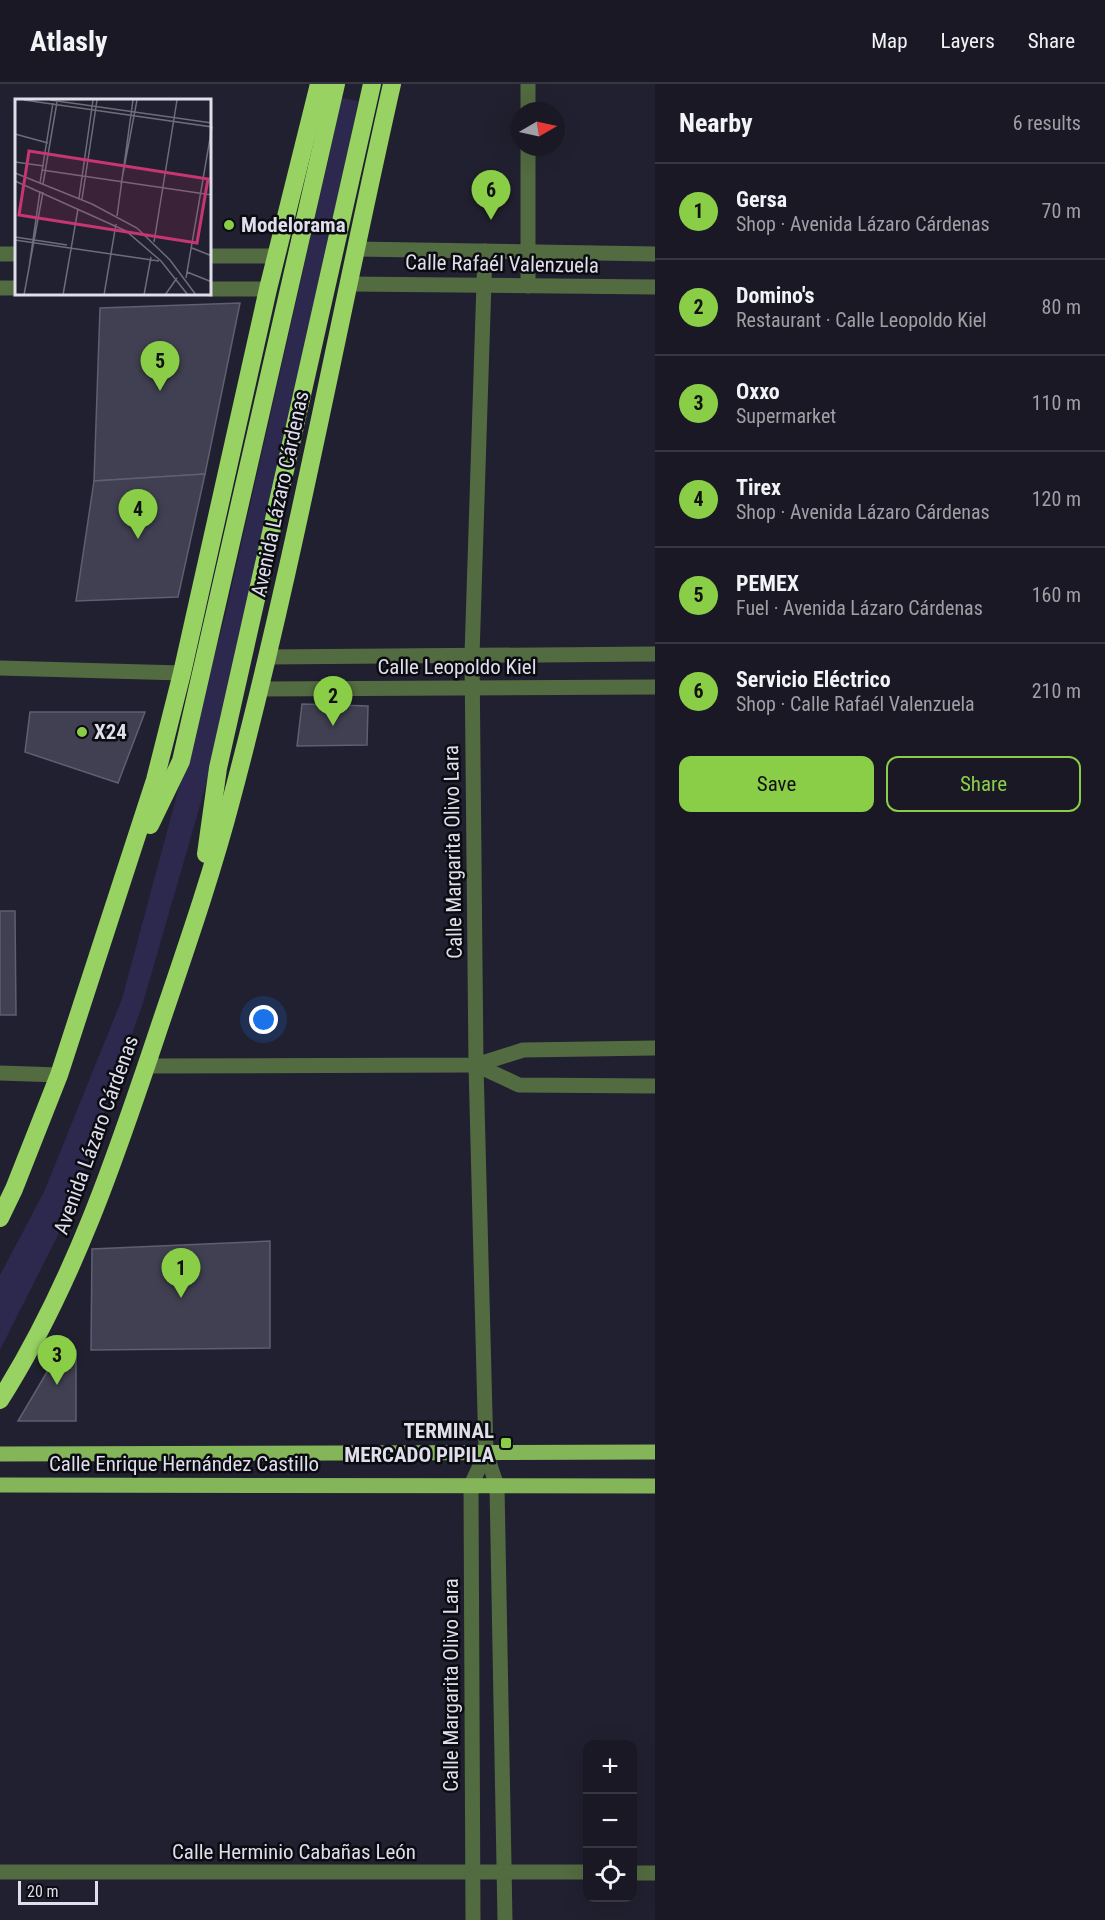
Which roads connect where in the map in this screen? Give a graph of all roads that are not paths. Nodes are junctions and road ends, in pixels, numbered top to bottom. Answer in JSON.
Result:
{"nodes":[{"id":1,"x":319,"y":84,"type":"edge"},
{"id":2,"x":336,"y":84,"type":"edge"},
{"id":3,"x":371,"y":84,"type":"edge"},
{"id":4,"x":392,"y":84,"type":"edge"},
{"id":5,"x":528,"y":84,"type":"edge"},
{"id":6,"x":528,"y":102,"type":"edge"},
{"id":7,"x":385,"y":113,"type":"junction"},
{"id":8,"x":528,"y":156,"type":"edge"},
{"id":9,"x":356,"y":249,"type":"junction"},
{"id":10,"x":485,"y":251,"type":"junction"},
{"id":11,"x":528,"y":252,"type":"junction"},
{"id":12,"x":655,"y":254,"type":"edge"},
{"id":13,"x":212,"y":256,"type":"edge"},
{"id":14,"x":276,"y":256,"type":"junction"},
{"id":15,"x":348,"y":284,"type":"junction"},
{"id":16,"x":483,"y":285,"type":"junction"},
{"id":17,"x":528,"y":286,"type":"junction"},
{"id":18,"x":655,"y":286,"type":"edge"},
{"id":19,"x":212,"y":289,"type":"edge"},
{"id":20,"x":268,"y":289,"type":"junction"},
{"id":21,"x":655,"y":654,"type":"edge"},
{"id":22,"x":472,"y":655,"type":"junction"},
{"id":23,"x":267,"y":657,"type":"junction"},
{"id":24,"x":0,"y":668,"type":"edge"},
{"id":25,"x":182,"y":673,"type":"junction"},
{"id":26,"x":655,"y":687,"type":"edge"},
{"id":27,"x":473,"y":688,"type":"junction"},
{"id":28,"x":260,"y":689,"type":"junction"},
{"id":29,"x":123,"y":881,"type":"junction"},
{"id":30,"x":198,"y":910,"type":"junction"},
{"id":31,"x":655,"y":1048,"type":"edge"},
{"id":32,"x":476,"y":1065,"type":"junction"},
{"id":33,"x":146,"y":1066,"type":"junction"},
{"id":34,"x":0,"y":1073,"type":"edge"},
{"id":35,"x":59,"y":1075,"type":"junction"},
{"id":36,"x":655,"y":1086,"type":"edge"},
{"id":37,"x":0,"y":1218,"type":"edge"},
{"id":38,"x":0,"y":1400,"type":"edge"},
{"id":39,"x":655,"y":1452,"type":"edge"},
{"id":40,"x":486,"y":1453,"type":"junction"},
{"id":41,"x":0,"y":1454,"type":"edge"},
{"id":42,"x":0,"y":1485,"type":"edge"},
{"id":43,"x":471,"y":1485,"type":"junction"},
{"id":44,"x":497,"y":1486,"type":"junction"},
{"id":45,"x":655,"y":1486,"type":"edge"},
{"id":46,"x":0,"y":1872,"type":"edge"},
{"id":47,"x":504,"y":1872,"type":"junction"},
{"id":48,"x":583,"y":1872,"type":"edge"},
{"id":49,"x":473,"y":1873,"type":"junction"},
{"id":50,"x":637,"y":1873,"type":"edge"},
{"id":51,"x":655,"y":1873,"type":"edge"},
{"id":52,"x":473,"y":1920,"type":"edge"},
{"id":53,"x":505,"y":1920,"type":"edge"}],
"edges":[{"from":1,"to":14,"type":"highway","name":"Avenida Lázaro Cárdenas"},
{"from":2,"to":29,"type":"highway","name":"Avenida Lázaro Cárdenas"},
{"from":3,"to":7,"type":"highway"},
{"from":3,"to":30,"type":"highway","name":"Avenida Lázaro Cárdenas"},
{"from":4,"to":7,"type":"highway","name":"Avenida Lázaro Cárdenas"},
{"from":5,"to":6,"type":"street"},
{"from":7,"to":9,"type":"highway","name":"Avenida Lázaro Cárdenas"},
{"from":8,"to":11,"type":"street"},
{"from":9,"to":10,"type":"street","name":"Calle Rafaél Valenzuela"},
{"from":9,"to":15,"type":"highway","name":"Avenida Lázaro Cárdenas"},
{"from":10,"to":11,"type":"street","name":"Calle Rafaél Valenzuela"},
{"from":10,"to":16,"type":"street","name":"Calle Margarita Olivo Lara"},
{"from":11,"to":12,"type":"street","name":"Calle Rafaél Valenzuela"},
{"from":11,"to":17,"type":"street"},
{"from":13,"to":14,"type":"street"},
{"from":14,"to":20,"type":"highway","name":"Avenida Lázaro Cárdenas"},
{"from":15,"to":16,"type":"street","name":"Calle Rafaél Valenzuela"},
{"from":15,"to":23,"type":"highway","name":"Avenida Lázaro Cárdenas"},
{"from":16,"to":17,"type":"street","name":"Calle Rafaél Valenzuela"},
{"from":16,"to":22,"type":"street","name":"Calle Margarita Olivo Lara"},
{"from":17,"to":18,"type":"street","name":"Calle Rafaél Valenzuela"},
{"from":19,"to":20,"type":"street"},
{"from":20,"to":25,"type":"highway","name":"Avenida Lázaro Cárdenas"},
{"from":21,"to":22,"type":"street","name":"Calle Leopoldo Kiel"},
{"from":22,"to":23,"type":"street","name":"Calle Leopoldo Kiel"},
{"from":22,"to":27,"type":"street","name":"Calle Margarita Olivo Lara"},
{"from":23,"to":28,"type":"highway","name":"Avenida Lázaro Cárdenas"},
{"from":24,"to":25,"type":"street"},
{"from":25,"to":29,"type":"highway","name":"Avenida Lázaro Cárdenas"},
{"from":26,"to":27,"type":"street","name":"Calle Leopoldo Kiel"},
{"from":27,"to":28,"type":"street","name":"Calle Leopoldo Kiel"},
{"from":27,"to":32,"type":"street","name":"Calle Margarita Olivo Lara"},
{"from":28,"to":30,"type":"highway","name":"Avenida Lázaro Cárdenas"},
{"from":29,"to":35,"type":"highway","name":"Avenida Lázaro Cárdenas"},
{"from":30,"to":33,"type":"highway","name":"Avenida Lázaro Cárdenas"},
{"from":31,"to":32,"type":"street"},
{"from":32,"to":33,"type":"street"},
{"from":32,"to":36,"type":"street"},
{"from":32,"to":40,"type":"street","name":"Calle Margarita Olivo Lara"},
{"from":33,"to":38,"type":"highway","name":"Avenida Lázaro Cárdenas"},
{"from":34,"to":35,"type":"street"},
{"from":35,"to":37,"type":"highway","name":"Avenida Lázaro Cárdenas"},
{"from":39,"to":40,"type":"main road","name":"Calle Enrique Hernández Castillo"},
{"from":40,"to":41,"type":"main road","name":"Calle Enrique Hernández Castillo"},
{"from":40,"to":43,"type":"street","name":"Calle Margarita Olivo Lara"},
{"from":40,"to":44,"type":"street","name":"Calle Margarita Olivo Lara"},
{"from":42,"to":43,"type":"main road","name":"Calle Enrique Hernández Castillo"},
{"from":43,"to":44,"type":"main road","name":"Calle Enrique Hernández Castillo"},
{"from":43,"to":49,"type":"street","name":"Calle Margarita Olivo Lara"},
{"from":44,"to":45,"type":"main road","name":"Calle Enrique Hernández Castillo"},
{"from":44,"to":47,"type":"street","name":"Calle Margarita Olivo Lara"},
{"from":46,"to":49,"type":"street","name":"Calle Herminio Cabañas León"},
{"from":47,"to":48,"type":"street","name":"Calle Herminio Cabañas León"},
{"from":47,"to":49,"type":"street","name":"Calle Herminio Cabañas León"},
{"from":47,"to":53,"type":"street","name":"Calle Margarita Olivo Lara"},
{"from":49,"to":52,"type":"street","name":"Calle Margarita Olivo Lara"},
{"from":50,"to":51,"type":"street"}]}
